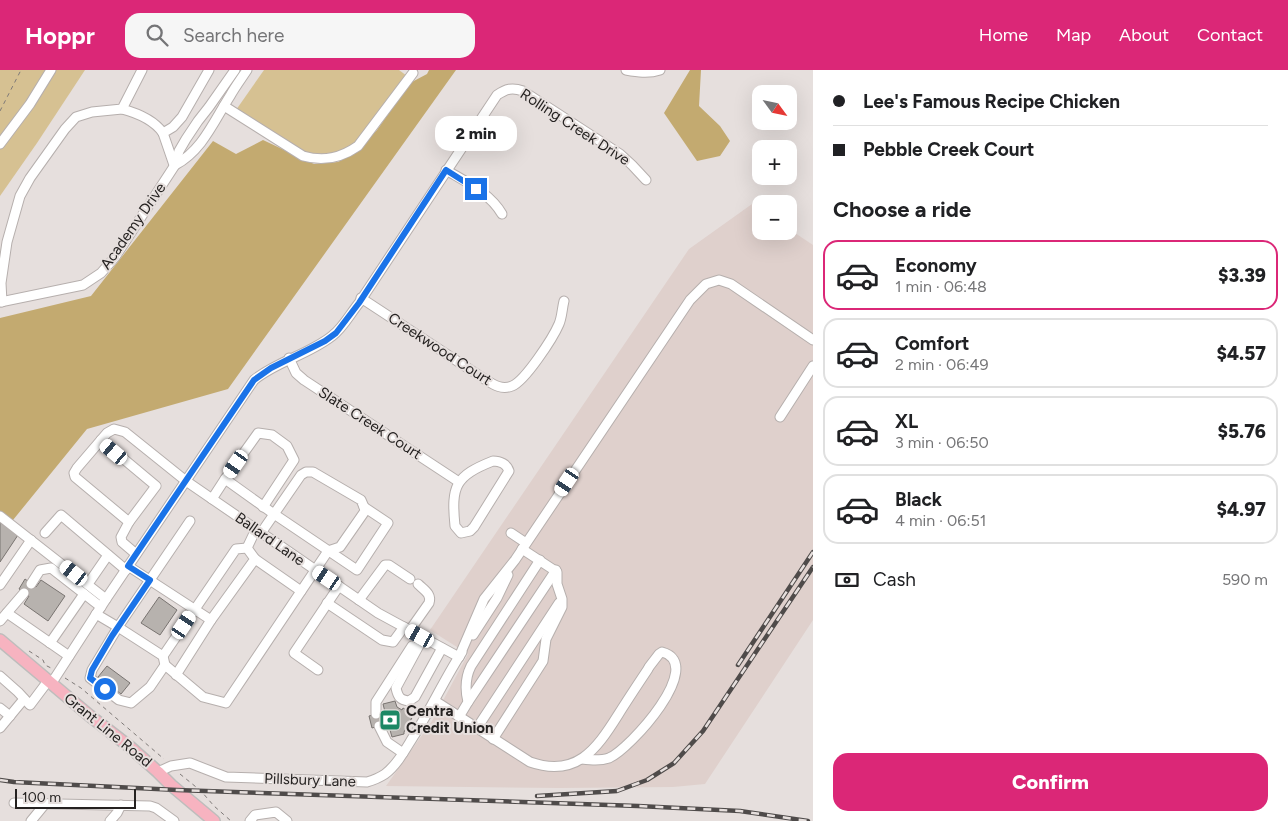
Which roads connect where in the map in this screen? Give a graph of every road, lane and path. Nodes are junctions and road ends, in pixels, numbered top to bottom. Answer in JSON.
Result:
{"nodes":[{"id":1,"x":21,"y":70,"type":"edge"},
{"id":2,"x":51,"y":70,"type":"edge"},
{"id":3,"x":142,"y":70,"type":"edge"},
{"id":4,"x":209,"y":70,"type":"edge"},
{"id":5,"x":235,"y":70,"type":"edge"},
{"id":6,"x":247,"y":70,"type":"edge"},
{"id":7,"x":626,"y":70,"type":"edge"},
{"id":8,"x":660,"y":70,"type":"edge"},
{"id":9,"x":413,"y":73,"type":"dead end"},
{"id":10,"x":210,"y":107,"type":"junction"},
{"id":11,"x":122,"y":108,"type":"junction"},
{"id":12,"x":221,"y":110,"type":"junction"},
{"id":13,"x":0,"y":111,"type":"edge"},
{"id":14,"x":163,"y":133,"type":"junction"},
{"id":15,"x":0,"y":144,"type":"edge"},
{"id":16,"x":174,"y":165,"type":"junction"},
{"id":17,"x":446,"y":170,"type":"junction"},
{"id":18,"x":646,"y":180,"type":"dead end"},
{"id":19,"x":502,"y":214,"type":"dead end"},
{"id":20,"x":361,"y":298,"type":"junction"},
{"id":21,"x":564,"y":301,"type":"dead end"},
{"id":22,"x":1,"y":302,"type":"edge"},
{"id":23,"x":813,"y":340,"type":"edge"},
{"id":24,"x":289,"y":358,"type":"junction"},
{"id":25,"x":813,"y":366,"type":"edge"},
{"id":26,"x":780,"y":417,"type":"dead end"},
{"id":27,"x":100,"y":440,"type":"junction"},
{"id":28,"x":225,"y":480,"type":"junction"},
{"id":29,"x":186,"y":481,"type":"junction"},
{"id":30,"x":459,"y":482,"type":"junction"},
{"id":31,"x":212,"y":499,"type":"junction"},
{"id":32,"x":263,"y":507,"type":"junction"},
{"id":33,"x":364,"y":507,"type":"junction"},
{"id":34,"x":274,"y":514,"type":"junction"},
{"id":35,"x":0,"y":516,"type":"edge"},
{"id":36,"x":190,"y":521,"type":"dead end"},
{"id":37,"x":129,"y":522,"type":"junction"},
{"id":38,"x":258,"y":531,"type":"junction"},
{"id":39,"x":45,"y":533,"type":"dead end"},
{"id":40,"x":511,"y":533,"type":"dead end"},
{"id":41,"x":31,"y":540,"type":"junction"},
{"id":42,"x":524,"y":546,"type":"junction"},
{"id":43,"x":247,"y":548,"type":"junction"},
{"id":44,"x":328,"y":551,"type":"junction"},
{"id":45,"x":136,"y":554,"type":"junction"},
{"id":46,"x":108,"y":555,"type":"junction"},
{"id":47,"x":255,"y":559,"type":"junction"},
{"id":48,"x":540,"y":560,"type":"junction"},
{"id":49,"x":127,"y":568,"type":"junction"},
{"id":50,"x":556,"y":570,"type":"junction"},
{"id":51,"x":316,"y":571,"type":"junction"},
{"id":52,"x":150,"y":580,"type":"junction"},
{"id":53,"x":31,"y":584,"type":"dead end"},
{"id":54,"x":88,"y":584,"type":"junction"},
{"id":55,"x":0,"y":586,"type":"edge"},
{"id":56,"x":339,"y":586,"type":"junction"},
{"id":57,"x":302,"y":591,"type":"junction"},
{"id":58,"x":24,"y":593,"type":"dead end"},
{"id":59,"x":84,"y":594,"type":"junction"},
{"id":60,"x":562,"y":599,"type":"junction"},
{"id":61,"x":359,"y":600,"type":"junction"},
{"id":62,"x":327,"y":603,"type":"junction"},
{"id":63,"x":101,"y":607,"type":"junction"},
{"id":64,"x":195,"y":610,"type":"junction"},
{"id":65,"x":7,"y":613,"type":"junction"},
{"id":66,"x":211,"y":620,"type":"junction"},
{"id":67,"x":0,"y":621,"type":"edge"},
{"id":68,"x":118,"y":627,"type":"junction"},
{"id":69,"x":407,"y":629,"type":"junction"},
{"id":70,"x":421,"y":637,"type":"junction"},
{"id":71,"x":0,"y":640,"type":"edge"},
{"id":72,"x":50,"y":643,"type":"junction"},
{"id":73,"x":442,"y":648,"type":"junction"},
{"id":74,"x":27,"y":649,"type":"dead end"},
{"id":75,"x":69,"y":656,"type":"junction"},
{"id":76,"x":459,"y":657,"type":"junction"},
{"id":77,"x":164,"y":661,"type":"junction"},
{"id":78,"x":318,"y":670,"type":"dead end"},
{"id":79,"x":58,"y":673,"type":"junction"},
{"id":80,"x":176,"y":675,"type":"junction"},
{"id":81,"x":0,"y":676,"type":"edge"},
{"id":82,"x":50,"y":682,"type":"junction"},
{"id":83,"x":24,"y":699,"type":"junction"},
{"id":84,"x":435,"y":701,"type":"junction"},
{"id":85,"x":468,"y":702,"type":"junction"},
{"id":86,"x":0,"y":708,"type":"edge"},
{"id":87,"x":376,"y":714,"type":"dead end"},
{"id":88,"x":10,"y":716,"type":"junction"},
{"id":89,"x":459,"y":717,"type":"junction"},
{"id":90,"x":379,"y":726,"type":"dead end"},
{"id":91,"x":0,"y":728,"type":"edge"},
{"id":92,"x":477,"y":728,"type":"junction"},
{"id":93,"x":493,"y":739,"type":"junction"},
{"id":94,"x":403,"y":753,"type":"junction"},
{"id":95,"x":582,"y":759,"type":"junction"},
{"id":96,"x":171,"y":766,"type":"junction"},
{"id":97,"x":158,"y":772,"type":"junction"},
{"id":98,"x":14,"y":802,"type":"dead end"},
{"id":99,"x":45,"y":804,"type":"junction"},
{"id":100,"x":121,"y":805,"type":"junction"},
{"id":101,"x":31,"y":821,"type":"edge"},
{"id":102,"x":110,"y":821,"type":"edge"},
{"id":103,"x":174,"y":821,"type":"edge"},
{"id":104,"x":214,"y":821,"type":"edge"},
{"id":105,"x":231,"y":821,"type":"edge"},
{"id":106,"x":250,"y":821,"type":"edge"},
{"id":107,"x":287,"y":821,"type":"edge"}],
"edges":[{"from":1,"to":13,"type":"path"},
{"from":2,"to":15,"type":"street"},
{"from":3,"to":11,"type":"street"},
{"from":4,"to":14,"type":"street"},
{"from":5,"to":10,"type":"street","name":"Academy Drive"},
{"from":6,"to":12,"type":"street","name":"Academy Drive"},
{"from":7,"to":8,"type":"street"},
{"from":9,"to":12,"type":"street"},
{"from":10,"to":12,"type":"street"},
{"from":10,"to":16,"type":"street","name":"Academy Drive"},
{"from":11,"to":14,"type":"street"},
{"from":11,"to":22,"type":"street"},
{"from":12,"to":16,"type":"street","name":"Academy Drive"},
{"from":14,"to":16,"type":"street"},
{"from":16,"to":22,"type":"street","name":"Academy Drive"},
{"from":17,"to":18,"type":"street","name":"Rolling Creek Drive"},
{"from":17,"to":19,"type":"street"},
{"from":17,"to":20,"type":"street","name":"Rolling Creek Drive"},
{"from":20,"to":21,"type":"street","name":"Creekwood Court"},
{"from":20,"to":24,"type":"street","name":"Rolling Creek Drive"},
{"from":23,"to":42,"type":"street","name":"Pillsbury Lane"},
{"from":24,"to":29,"type":"street","name":"Rolling Creek Drive"},
{"from":24,"to":30,"type":"street","name":"Slate Creek Court"},
{"from":25,"to":26,"type":"street"},
{"from":27,"to":29,"type":"street","name":"Ballard Lane"},
{"from":27,"to":37,"type":"street"},
{"from":27,"to":37,"type":"street"},
{"from":28,"to":31,"type":"street"},
{"from":28,"to":32,"type":"street"},
{"from":28,"to":32,"type":"street"},
{"from":29,"to":31,"type":"street","name":"Ballard Lane"},
{"from":29,"to":45,"type":"street","name":"Rolling Creek Drive"},
{"from":30,"to":30,"type":"street"},
{"from":31,"to":38,"type":"street","name":"Ballard Lane"},
{"from":32,"to":34,"type":"street"},
{"from":33,"to":34,"type":"street"},
{"from":33,"to":44,"type":"street"},
{"from":33,"to":44,"type":"street"},
{"from":34,"to":38,"type":"street"},
{"from":34,"to":44,"type":"street"},
{"from":35,"to":41,"type":"street"},
{"from":36,"to":52,"type":"street"},
{"from":37,"to":45,"type":"street"},
{"from":38,"to":43,"type":"street"},
{"from":38,"to":51,"type":"street","name":"Ballard Lane"},
{"from":39,"to":46,"type":"street"},
{"from":40,"to":42,"type":"street"},
{"from":41,"to":54,"type":"street"},
{"from":41,"to":55,"type":"street"},
{"from":42,"to":48,"type":"street"},
{"from":42,"to":76,"type":"street","name":"Pillsbury Lane"},
{"from":43,"to":47,"type":"street"},
{"from":43,"to":64,"type":"street"},
{"from":44,"to":51,"type":"street"},
{"from":45,"to":49,"type":"street","name":"Rolling Creek Drive"},
{"from":46,"to":49,"type":"street"},
{"from":46,"to":54,"type":"street"},
{"from":47,"to":57,"type":"street"},
{"from":47,"to":66,"type":"street"},
{"from":48,"to":50,"type":"street"},
{"from":48,"to":85,"type":"street"},
{"from":49,"to":52,"type":"street"},
{"from":49,"to":63,"type":"street","name":"Rolling Creek Drive"},
{"from":50,"to":60,"type":"street"},
{"from":50,"to":85,"type":"street"},
{"from":51,"to":56,"type":"street","name":"Ballard Lane"},
{"from":51,"to":57,"type":"street"},
{"from":52,"to":64,"type":"street"},
{"from":52,"to":68,"type":"street"},
{"from":53,"to":59,"type":"street"},
{"from":54,"to":63,"type":"street"},
{"from":56,"to":61,"type":"street","name":"Ballard Lane"},
{"from":56,"to":62,"type":"street"},
{"from":57,"to":80,"type":"street"},
{"from":58,"to":65,"type":"street"},
{"from":59,"to":63,"type":"street"},
{"from":59,"to":72,"type":"street"},
{"from":60,"to":92,"type":"street"},
{"from":60,"to":93,"type":"street"},
{"from":61,"to":69,"type":"street","name":"Ballard Lane"},
{"from":61,"to":69,"type":"street"},
{"from":62,"to":69,"type":"street"},
{"from":62,"to":78,"type":"street"},
{"from":63,"to":68,"type":"street"},
{"from":63,"to":75,"type":"street","name":"Rolling Creek Drive"},
{"from":64,"to":66,"type":"street"},
{"from":64,"to":77,"type":"street"},
{"from":65,"to":67,"type":"street"},
{"from":65,"to":72,"type":"street"},
{"from":66,"to":80,"type":"street"},
{"from":68,"to":77,"type":"street"},
{"from":68,"to":77,"type":"street"},
{"from":69,"to":70,"type":"street","name":"Ballard Lane"},
{"from":70,"to":73,"type":"street","name":"Ballard Lane"},
{"from":70,"to":73,"type":"street"},
{"from":70,"to":87,"type":"street"},
{"from":71,"to":82,"type":"main road","name":"Grant Line Road"},
{"from":72,"to":75,"type":"street"},
{"from":73,"to":76,"type":"street","name":"Ballard Lane"},
{"from":74,"to":79,"type":"path"},
{"from":75,"to":79,"type":"street","name":"Rolling Creek Drive"},
{"from":76,"to":84,"type":"street","name":"Pillsbury Lane"},
{"from":77,"to":80,"type":"street"},
{"from":79,"to":82,"type":"street","name":"Rolling Creek Drive"},
{"from":79,"to":96,"type":"path"},
{"from":81,"to":83,"type":"street"},
{"from":82,"to":83,"type":"street","name":"Rolling Creek Drive"},
{"from":82,"to":97,"type":"main road","name":"Grant Line Road"},
{"from":83,"to":88,"type":"street"},
{"from":84,"to":89,"type":"street"},
{"from":84,"to":94,"type":"street","name":"Pillsbury Lane"},
{"from":85,"to":89,"type":"street"},
{"from":86,"to":88,"type":"street"},
{"from":88,"to":91,"type":"street"},
{"from":89,"to":92,"type":"street"},
{"from":90,"to":94,"type":"street"},
{"from":92,"to":93,"type":"street"},
{"from":93,"to":95,"type":"street"},
{"from":94,"to":96,"type":"street","name":"Pillsbury Lane"},
{"from":95,"to":95,"type":"street"},
{"from":96,"to":97,"type":"street","name":"Pillsbury Lane"},
{"from":96,"to":105,"type":"path"},
{"from":97,"to":104,"type":"main road","name":"Grant Line Road"},
{"from":98,"to":99,"type":"street"},
{"from":99,"to":100,"type":"street"},
{"from":99,"to":101,"type":"street"},
{"from":100,"to":102,"type":"street"},
{"from":100,"to":103,"type":"street"},
{"from":106,"to":107,"type":"street"}]}
